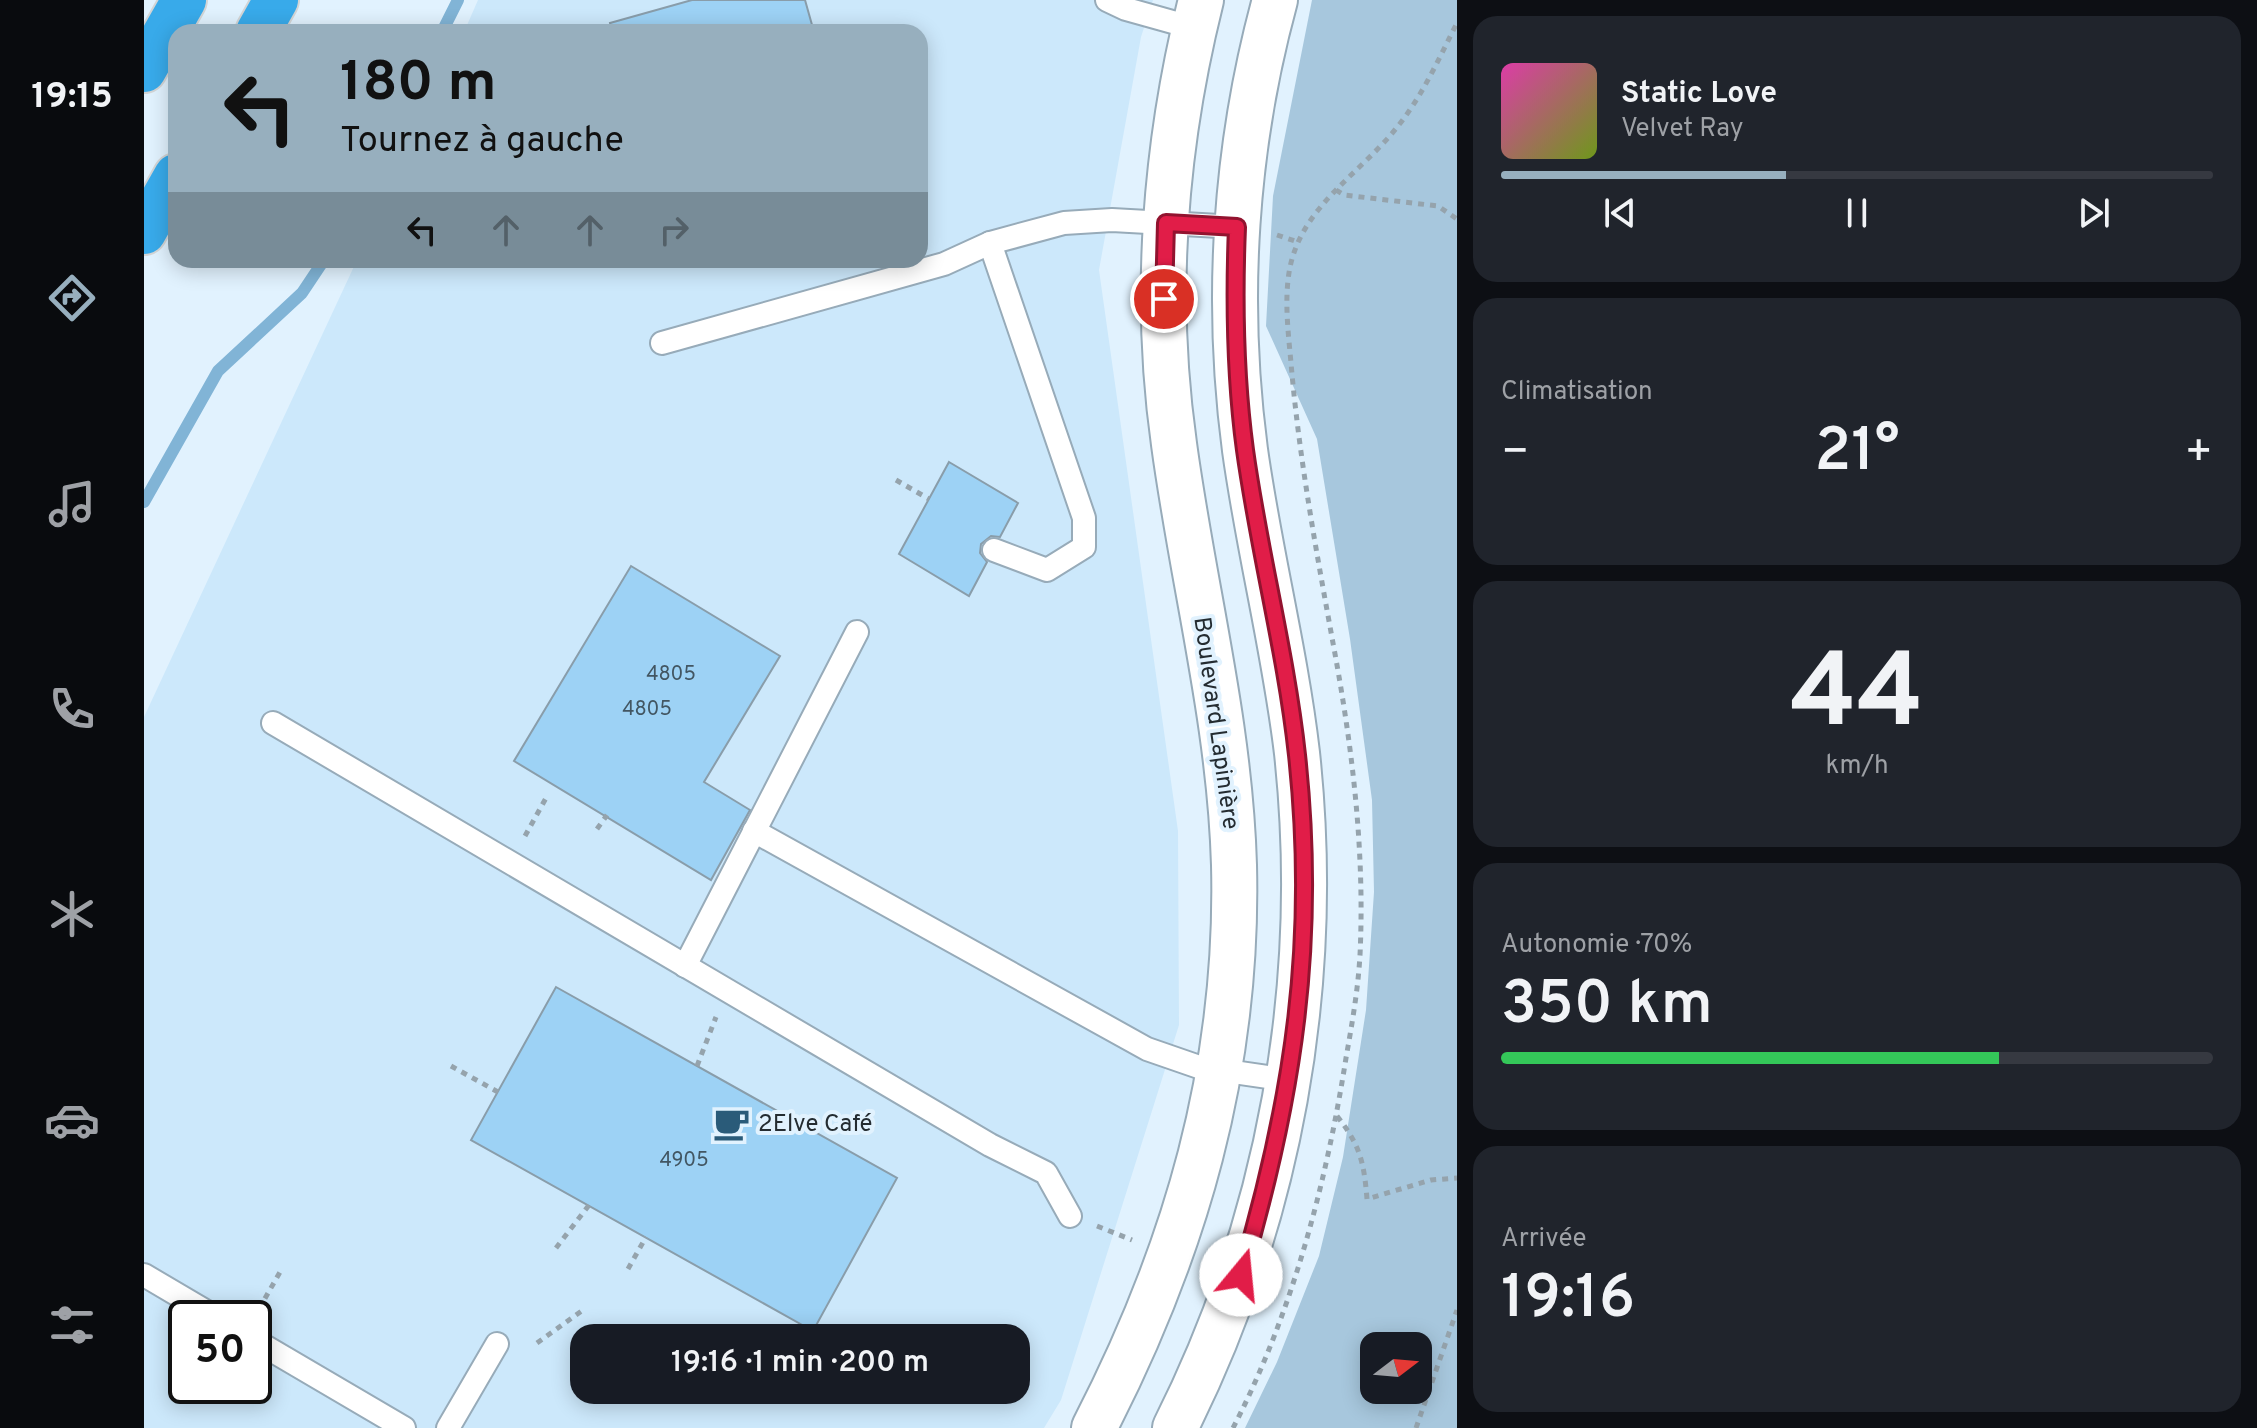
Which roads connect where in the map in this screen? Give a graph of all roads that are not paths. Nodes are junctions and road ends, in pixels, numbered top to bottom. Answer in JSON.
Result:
{"nodes":[{"id":1,"x":184,"y":0,"type":"edge"},
{"id":2,"x":276,"y":0,"type":"edge"},
{"id":3,"x":1107,"y":0,"type":"edge"},
{"id":4,"x":1275,"y":0,"type":"edge"},
{"id":5,"x":1198,"y":14,"type":"edge"},
{"id":6,"x":170,"y":24,"type":"edge"},
{"id":7,"x":262,"y":24,"type":"edge"},
{"id":8,"x":168,"y":28,"type":"edge"},
{"id":9,"x":144,"y":70,"type":"edge"},
{"id":10,"x":168,"y":190,"type":"edge"},
{"id":11,"x":1166,"y":223,"type":"junction"},
{"id":12,"x":1237,"y":227,"type":"junction"},
{"id":13,"x":144,"y":232,"type":"edge"},
{"id":14,"x":990,"y":243,"type":"junction"},
{"id":15,"x":662,"y":343,"type":"dead end"},
{"id":16,"x":994,"y":550,"type":"dead end"},
{"id":17,"x":857,"y":632,"type":"dead end"},
{"id":18,"x":273,"y":723,"type":"dead end"},
{"id":19,"x":754,"y":831,"type":"junction"},
{"id":20,"x":685,"y":966,"type":"junction"},
{"id":21,"x":1218,"y":1070,"type":"junction"},
{"id":22,"x":1289,"y":1080,"type":"junction"},
{"id":23,"x":1070,"y":1216,"type":"dead end"},
{"id":24,"x":144,"y":1275,"type":"edge"},
{"id":25,"x":186,"y":1300,"type":"edge"},
{"id":26,"x":497,"y":1344,"type":"dead end"},
{"id":27,"x":272,"y":1351,"type":"edge"},
{"id":28,"x":404,"y":1428,"type":"edge"},
{"id":29,"x":448,"y":1428,"type":"edge"},
{"id":30,"x":1094,"y":1428,"type":"edge"},
{"id":31,"x":1175,"y":1428,"type":"edge"}],
"edges":[{"from":1,"to":6,"type":"highway"},
{"from":2,"to":7,"type":"highway"},
{"from":3,"to":5,"type":"lane"},
{"from":4,"to":12,"type":"main road"},
{"from":5,"to":11,"type":"main road","name":"Boulevard Lapinière"},
{"from":8,"to":9,"type":"highway"},
{"from":10,"to":13,"type":"highway"},
{"from":11,"to":12,"type":"lane"},
{"from":11,"to":14,"type":"lane"},
{"from":11,"to":21,"type":"main road","name":"Boulevard Lapinière"},
{"from":12,"to":22,"type":"main road"},
{"from":14,"to":15,"type":"lane"},
{"from":14,"to":16,"type":"lane"},
{"from":17,"to":19,"type":"lane"},
{"from":18,"to":20,"type":"lane"},
{"from":19,"to":20,"type":"lane"},
{"from":19,"to":21,"type":"lane"},
{"from":20,"to":23,"type":"lane"},
{"from":21,"to":22,"type":"lane"},
{"from":21,"to":30,"type":"main road","name":"Boulevard Lapinière"},
{"from":22,"to":31,"type":"main road"},
{"from":24,"to":25,"type":"lane"},
{"from":26,"to":29,"type":"lane"},
{"from":27,"to":28,"type":"lane"}]}
